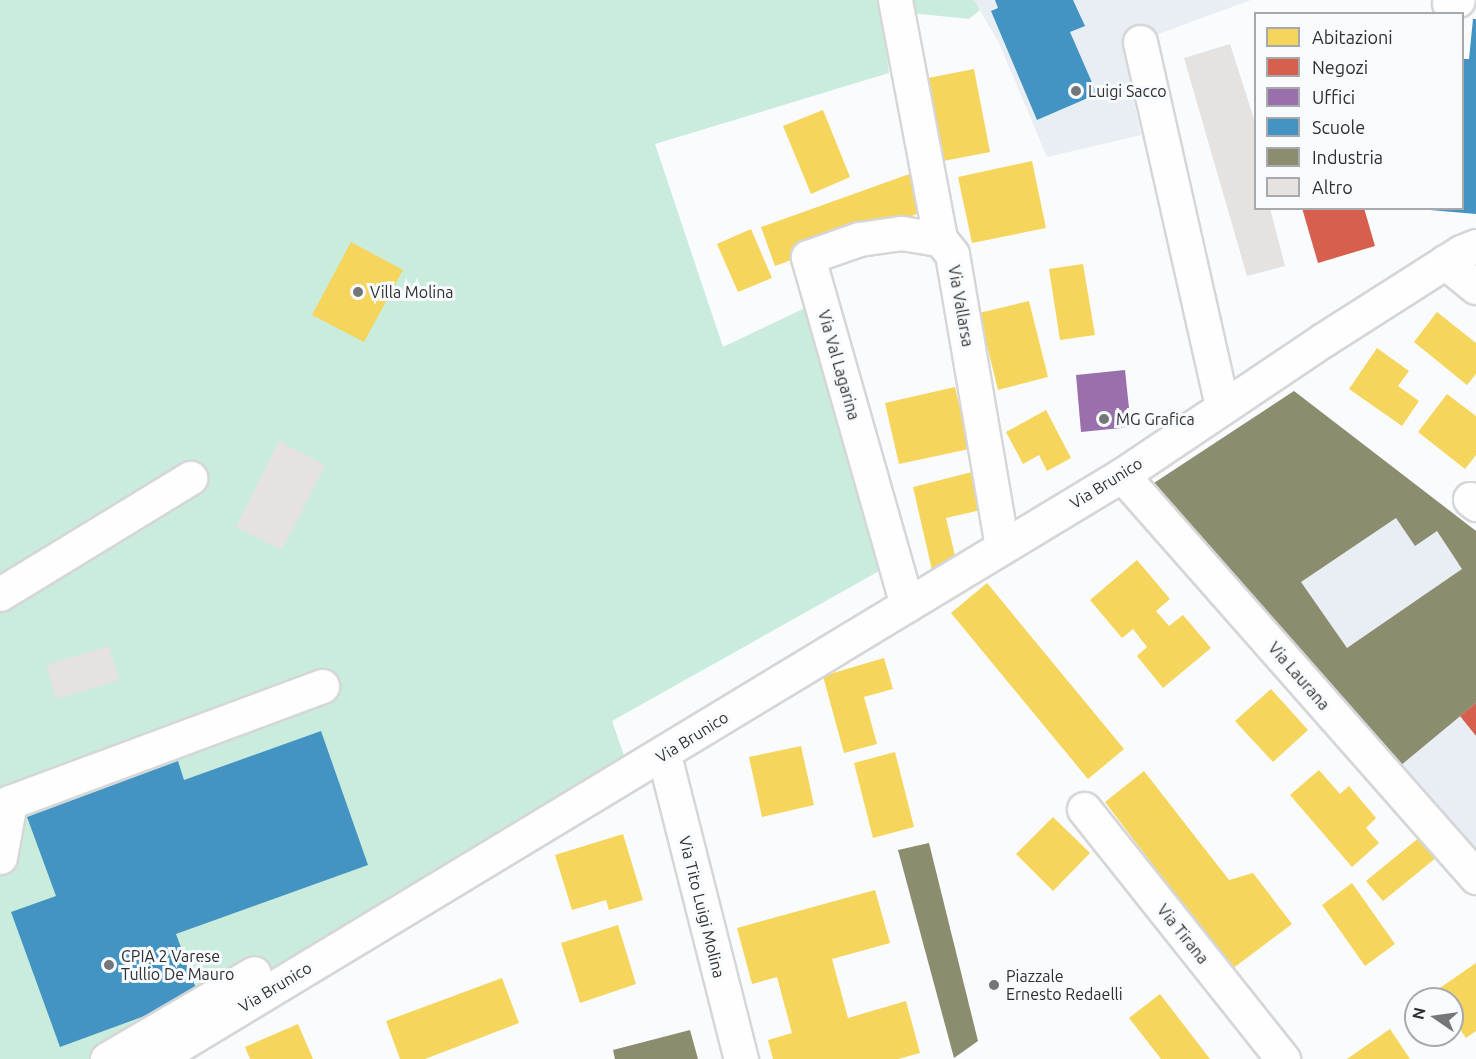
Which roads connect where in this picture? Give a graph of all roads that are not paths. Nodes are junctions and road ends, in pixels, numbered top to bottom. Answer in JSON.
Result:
{"nodes":[{"id":1,"x":895,"y":0,"type":"edge"},
{"id":2,"x":1140,"y":42,"type":"dead end"},
{"id":3,"x":940,"y":239,"type":"junction"},
{"id":4,"x":1476,"y":246,"type":"edge"},
{"id":5,"x":1445,"y":262,"type":"junction"},
{"id":6,"x":1476,"y":287,"type":"edge"},
{"id":7,"x":1222,"y":406,"type":"junction"},
{"id":8,"x":1122,"y":475,"type":"junction"},
{"id":9,"x":190,"y":478,"type":"dead end"},
{"id":10,"x":1002,"y":546,"type":"junction"},
{"id":11,"x":0,"y":594,"type":"edge"},
{"id":12,"x":907,"y":604,"type":"junction"},
{"id":13,"x":322,"y":686,"type":"dead end"},
{"id":14,"x":664,"y":755,"type":"junction"},
{"id":15,"x":1084,"y":810,"type":"dead end"},
{"id":16,"x":0,"y":857,"type":"edge"},
{"id":17,"x":1476,"y":877,"type":"edge"},
{"id":18,"x":254,"y":973,"type":"dead end"},
{"id":19,"x":106,"y":1059,"type":"edge"},
{"id":20,"x":156,"y":1059,"type":"edge"},
{"id":21,"x":741,"y":1059,"type":"edge"},
{"id":22,"x":1283,"y":1059,"type":"edge"}],
"edges":[{"from":1,"to":3,"type":"street","name":"Via Vallarsa"},
{"from":2,"to":7,"type":"street"},
{"from":3,"to":10,"type":"street","name":"Via Vallarsa"},
{"from":3,"to":12,"type":"street","name":"Via Val Lagarina"},
{"from":4,"to":5,"type":"street","name":"Via Brunico"},
{"from":5,"to":6,"type":"street"},
{"from":5,"to":7,"type":"street","name":"Via Brunico"},
{"from":7,"to":8,"type":"street","name":"Via Brunico"},
{"from":8,"to":10,"type":"street","name":"Via Brunico"},
{"from":8,"to":17,"type":"street","name":"Via Laurana"},
{"from":9,"to":11,"type":"street"},
{"from":10,"to":12,"type":"street","name":"Via Brunico"},
{"from":12,"to":14,"type":"street","name":"Via Brunico"},
{"from":13,"to":16,"type":"street"},
{"from":14,"to":20,"type":"street","name":"Via Brunico"},
{"from":14,"to":21,"type":"street","name":"Via Tito Luigi Molina"},
{"from":15,"to":22,"type":"street","name":"Via Tirana"},
{"from":18,"to":19,"type":"street"}]}
